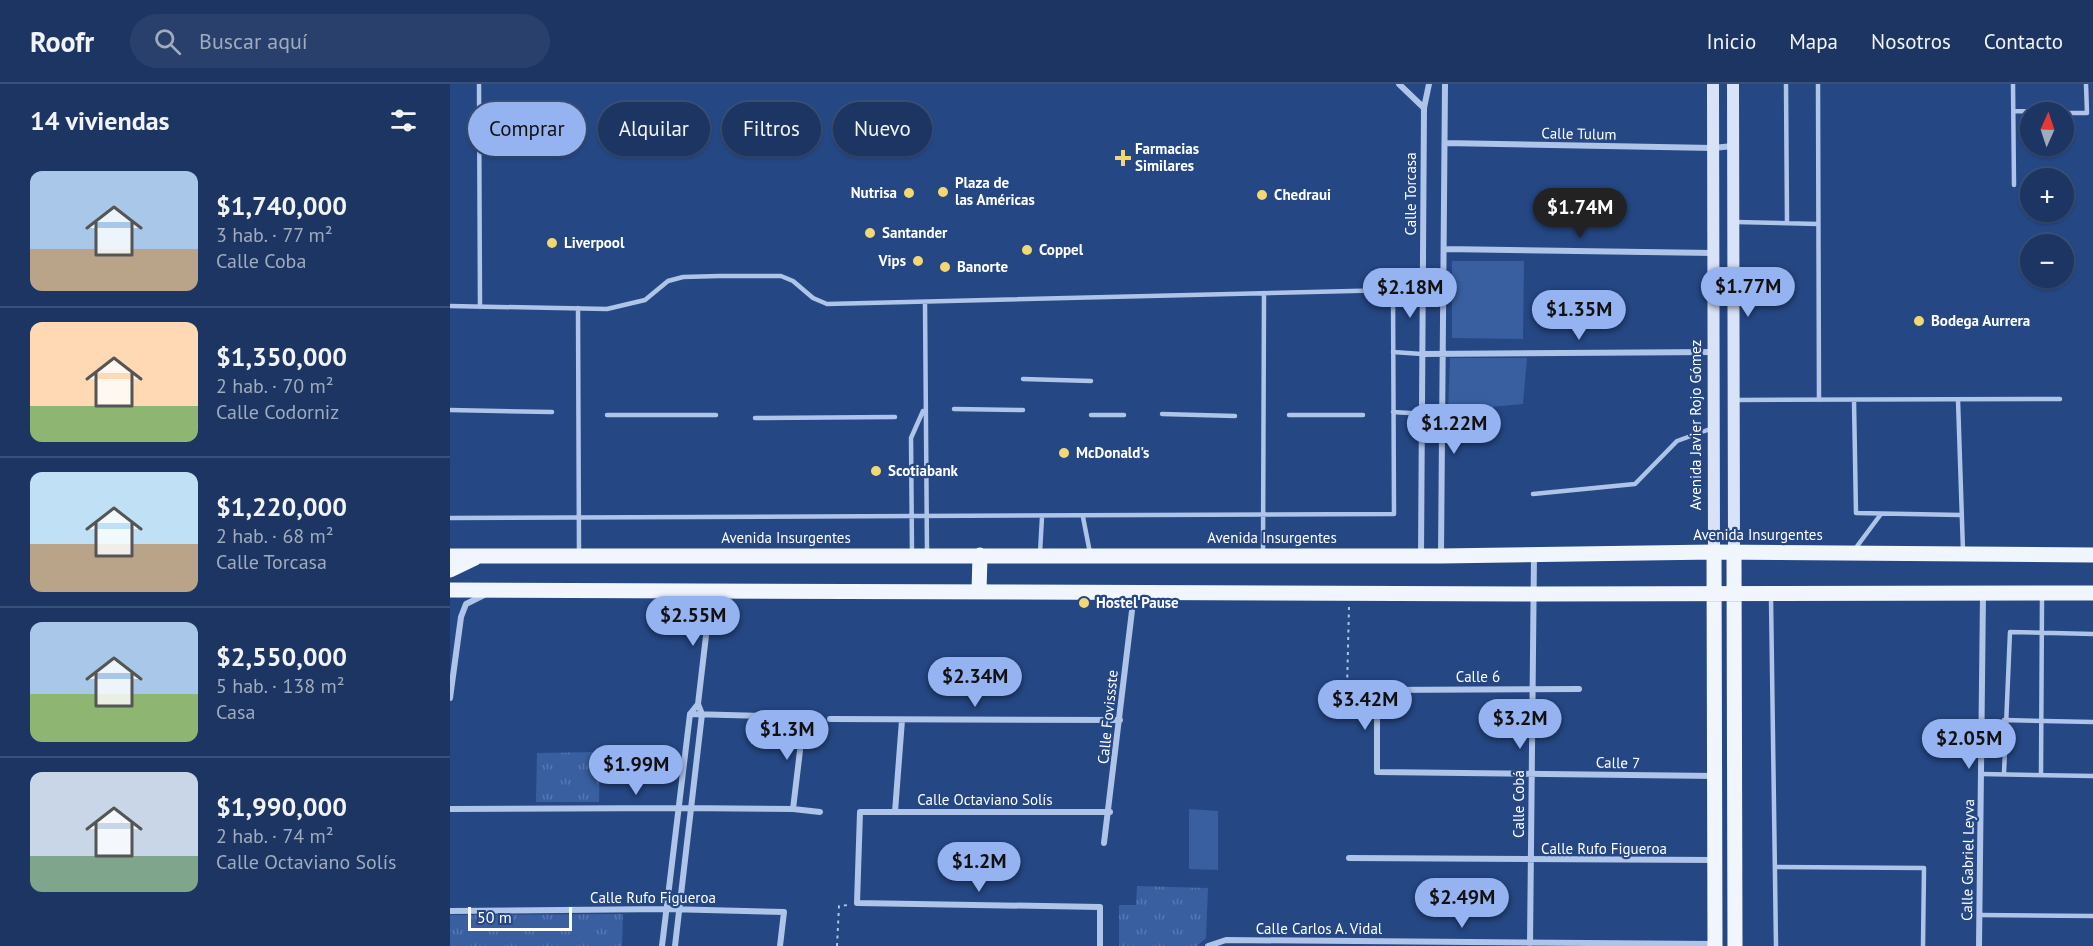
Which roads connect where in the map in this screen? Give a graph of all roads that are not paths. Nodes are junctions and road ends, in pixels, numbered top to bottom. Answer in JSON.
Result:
{"nodes":[{"id":1,"x":479,"y":84,"type":"edge"},
{"id":2,"x":1399,"y":84,"type":"edge"},
{"id":3,"x":1429,"y":84,"type":"edge"},
{"id":4,"x":1444,"y":84,"type":"edge"},
{"id":5,"x":1713,"y":84,"type":"edge"},
{"id":6,"x":1733,"y":84,"type":"edge"},
{"id":7,"x":1786,"y":84,"type":"edge"},
{"id":8,"x":1818,"y":84,"type":"edge"},
{"id":9,"x":2013,"y":84,"type":"edge"},
{"id":10,"x":2086,"y":84,"type":"edge"},
{"id":11,"x":1424,"y":108,"type":"junction"},
{"id":12,"x":2015,"y":111,"type":"junction"},
{"id":13,"x":2020,"y":111,"type":"edge"},
{"id":14,"x":2074,"y":112,"type":"edge"},
{"id":15,"x":1445,"y":143,"type":"junction"},
{"id":16,"x":1733,"y":146,"type":"junction"},
{"id":17,"x":1713,"y":148,"type":"junction"},
{"id":18,"x":2014,"y":185,"type":"dead end"},
{"id":19,"x":1733,"y":222,"type":"junction"},
{"id":20,"x":1787,"y":222,"type":"junction"},
{"id":21,"x":1818,"y":224,"type":"junction"},
{"id":22,"x":1445,"y":249,"type":"junction"},
{"id":23,"x":1714,"y":253,"type":"junction"},
{"id":24,"x":1264,"y":293,"type":"junction"},
{"id":25,"x":925,"y":302,"type":"junction"},
{"id":26,"x":450,"y":306,"type":"edge"},
{"id":27,"x":480,"y":307,"type":"junction"},
{"id":28,"x":578,"y":308,"type":"junction"},
{"id":29,"x":1393,"y":352,"type":"junction"},
{"id":30,"x":1714,"y":352,"type":"junction"},
{"id":31,"x":1444,"y":353,"type":"junction"},
{"id":32,"x":1422,"y":354,"type":"junction"},
{"id":33,"x":1023,"y":379,"type":"dead end"},
{"id":34,"x":1091,"y":381,"type":"dead end"},
{"id":35,"x":2060,"y":399,"type":"dead end"},
{"id":36,"x":1734,"y":400,"type":"junction"},
{"id":37,"x":1819,"y":400,"type":"junction"},
{"id":38,"x":1958,"y":400,"type":"junction"},
{"id":39,"x":1854,"y":401,"type":"junction"},
{"id":40,"x":924,"y":408,"type":"junction"},
{"id":41,"x":954,"y":409,"type":"dead end"},
{"id":42,"x":450,"y":410,"type":"edge"},
{"id":43,"x":1023,"y":410,"type":"dead end"},
{"id":44,"x":552,"y":412,"type":"dead end"},
{"id":45,"x":1393,"y":412,"type":"junction"},
{"id":46,"x":1422,"y":413,"type":"junction"},
{"id":47,"x":1162,"y":414,"type":"dead end"},
{"id":48,"x":1443,"y":414,"type":"junction"},
{"id":49,"x":716,"y":415,"type":"dead end"},
{"id":50,"x":1091,"y":415,"type":"dead end"},
{"id":51,"x":1124,"y":415,"type":"dead end"},
{"id":52,"x":1289,"y":415,"type":"dead end"},
{"id":53,"x":1363,"y":415,"type":"dead end"},
{"id":54,"x":607,"y":416,"type":"dead end"},
{"id":55,"x":1235,"y":416,"type":"dead end"},
{"id":56,"x":895,"y":417,"type":"dead end"},
{"id":57,"x":755,"y":418,"type":"dead end"},
{"id":58,"x":1714,"y":427,"type":"junction"},
{"id":59,"x":1533,"y":494,"type":"dead end"},
{"id":60,"x":1881,"y":514,"type":"junction"},
{"id":61,"x":1264,"y":515,"type":"junction"},
{"id":62,"x":1960,"y":515,"type":"junction"},
{"id":63,"x":912,"y":517,"type":"junction"},
{"id":64,"x":1042,"y":517,"type":"junction"},
{"id":65,"x":1083,"y":517,"type":"junction"},
{"id":66,"x":450,"y":518,"type":"edge"},
{"id":67,"x":579,"y":518,"type":"junction"},
{"id":68,"x":927,"y":518,"type":"junction"},
{"id":69,"x":1714,"y":552,"type":"junction"},
{"id":70,"x":1734,"y":552,"type":"junction"},
{"id":71,"x":1852,"y":553,"type":"junction"},
{"id":72,"x":1963,"y":554,"type":"junction"},
{"id":73,"x":980,"y":555,"type":"junction"},
{"id":74,"x":1040,"y":555,"type":"junction"},
{"id":75,"x":1090,"y":555,"type":"junction"},
{"id":76,"x":1533,"y":555,"type":"junction"},
{"id":77,"x":2093,"y":555,"type":"edge"},
{"id":78,"x":450,"y":556,"type":"edge"},
{"id":79,"x":480,"y":556,"type":"junction"},
{"id":80,"x":579,"y":556,"type":"junction"},
{"id":81,"x":920,"y":556,"type":"junction"},
{"id":82,"x":1263,"y":556,"type":"junction"},
{"id":83,"x":1421,"y":556,"type":"junction"},
{"id":84,"x":1441,"y":556,"type":"junction"},
{"id":85,"x":450,"y":570,"type":"edge"},
{"id":86,"x":450,"y":590,"type":"edge"},
{"id":87,"x":493,"y":590,"type":"junction"},
{"id":88,"x":979,"y":592,"type":"junction"},
{"id":89,"x":711,"y":593,"type":"junction"},
{"id":90,"x":1715,"y":593,"type":"junction"},
{"id":91,"x":1734,"y":593,"type":"junction"},
{"id":92,"x":1771,"y":593,"type":"junction"},
{"id":93,"x":2042,"y":593,"type":"junction"},
{"id":94,"x":2093,"y":593,"type":"edge"},
{"id":95,"x":1134,"y":594,"type":"junction"},
{"id":96,"x":1533,"y":594,"type":"junction"},
{"id":97,"x":1983,"y":594,"type":"junction"},
{"id":98,"x":2042,"y":633,"type":"junction"},
{"id":99,"x":2093,"y":634,"type":"edge"},
{"id":100,"x":1532,"y":689,"type":"junction"},
{"id":101,"x":1579,"y":689,"type":"dead end"},
{"id":102,"x":450,"y":698,"type":"edge"},
{"id":103,"x":698,"y":704,"type":"junction"},
{"id":104,"x":690,"y":714,"type":"junction"},
{"id":105,"x":702,"y":714,"type":"junction"},
{"id":106,"x":830,"y":719,"type":"dead end"},
{"id":107,"x":902,"y":720,"type":"junction"},
{"id":108,"x":1120,"y":720,"type":"junction"},
{"id":109,"x":2004,"y":720,"type":"junction"},
{"id":110,"x":2042,"y":720,"type":"junction"},
{"id":111,"x":2093,"y":722,"type":"edge"},
{"id":112,"x":1377,"y":772,"type":"joint"},
{"id":113,"x":1532,"y":773,"type":"junction"},
{"id":114,"x":2004,"y":773,"type":"junction"},
{"id":115,"x":2041,"y":773,"type":"junction"},
{"id":116,"x":1981,"y":774,"type":"junction"},
{"id":117,"x":1715,"y":776,"type":"junction"},
{"id":118,"x":2093,"y":776,"type":"edge"},
{"id":119,"x":679,"y":807,"type":"junction"},
{"id":120,"x":691,"y":808,"type":"junction"},
{"id":121,"x":450,"y":809,"type":"edge"},
{"id":122,"x":793,"y":809,"type":"junction"},
{"id":123,"x":820,"y":812,"type":"dead end"},
{"id":124,"x":895,"y":812,"type":"junction"},
{"id":125,"x":1110,"y":812,"type":"junction"},
{"id":126,"x":1104,"y":843,"type":"dead end"},
{"id":127,"x":1349,"y":858,"type":"dead end"},
{"id":128,"x":1715,"y":860,"type":"junction"},
{"id":129,"x":1531,"y":861,"type":"junction"},
{"id":130,"x":1777,"y":867,"type":"junction"},
{"id":131,"x":667,"y":909,"type":"junction"},
{"id":132,"x":679,"y":910,"type":"junction"},
{"id":133,"x":450,"y":911,"type":"edge"},
{"id":134,"x":1980,"y":915,"type":"junction"},
{"id":135,"x":2093,"y":916,"type":"edge"},
{"id":136,"x":1530,"y":944,"type":"edge"},
{"id":137,"x":662,"y":946,"type":"edge"},
{"id":138,"x":675,"y":946,"type":"edge"},
{"id":139,"x":780,"y":946,"type":"edge"},
{"id":140,"x":1100,"y":946,"type":"edge"},
{"id":141,"x":1208,"y":946,"type":"edge"},
{"id":142,"x":1717,"y":946,"type":"edge"},
{"id":143,"x":1735,"y":946,"type":"edge"},
{"id":144,"x":1776,"y":946,"type":"edge"},
{"id":145,"x":1923,"y":946,"type":"edge"},
{"id":146,"x":1979,"y":946,"type":"edge"}],
"edges":[{"from":1,"to":27,"type":"lane"},
{"from":2,"to":11,"type":"street"},
{"from":3,"to":11,"type":"street","name":"Calle Torcasa"},
{"from":4,"to":15,"type":"street"},
{"from":5,"to":17,"type":"main road","name":"Avenida Javier Rojo Gómez"},
{"from":6,"to":16,"type":"main road"},
{"from":7,"to":20,"type":"lane"},
{"from":8,"to":21,"type":"lane"},
{"from":9,"to":12,"type":"lane"},
{"from":10,"to":14,"type":"lane"},
{"from":11,"to":32,"type":"street","name":"Calle Torcasa"},
{"from":12,"to":13,"type":"lane"},
{"from":12,"to":18,"type":"lane"},
{"from":15,"to":17,"type":"street","name":"Calle Tulum"},
{"from":15,"to":22,"type":"street"},
{"from":16,"to":17,"type":"street","name":"Calle Tulum"},
{"from":16,"to":19,"type":"main road"},
{"from":17,"to":23,"type":"main road","name":"Avenida Javier Rojo Gómez"},
{"from":19,"to":20,"type":"lane"},
{"from":19,"to":36,"type":"main road"},
{"from":20,"to":21,"type":"lane"},
{"from":21,"to":37,"type":"lane"},
{"from":22,"to":23,"type":"street"},
{"from":22,"to":31,"type":"street"},
{"from":23,"to":30,"type":"main road","name":"Avenida Javier Rojo Gómez"},
{"from":24,"to":25,"type":"lane"},
{"from":24,"to":29,"type":"lane"},
{"from":24,"to":61,"type":"lane"},
{"from":25,"to":28,"type":"lane"},
{"from":25,"to":40,"type":"lane"},
{"from":26,"to":27,"type":"lane"},
{"from":27,"to":28,"type":"lane"},
{"from":28,"to":67,"type":"lane"},
{"from":29,"to":32,"type":"lane"},
{"from":29,"to":45,"type":"lane"},
{"from":30,"to":31,"type":"street"},
{"from":30,"to":58,"type":"main road","name":"Avenida Javier Rojo Gómez"},
{"from":31,"to":32,"type":"street"},
{"from":31,"to":48,"type":"street"},
{"from":32,"to":46,"type":"street","name":"Calle Torcasa"},
{"from":33,"to":34,"type":"lane"},
{"from":35,"to":38,"type":"lane"},
{"from":36,"to":37,"type":"lane"},
{"from":36,"to":70,"type":"main road"},
{"from":37,"to":39,"type":"lane"},
{"from":38,"to":39,"type":"lane"},
{"from":38,"to":62,"type":"lane"},
{"from":39,"to":60,"type":"lane"},
{"from":40,"to":63,"type":"lane"},
{"from":40,"to":68,"type":"lane"},
{"from":41,"to":43,"type":"lane"},
{"from":42,"to":44,"type":"lane"},
{"from":45,"to":46,"type":"lane"},
{"from":45,"to":61,"type":"lane"},
{"from":46,"to":48,"type":"lane"},
{"from":46,"to":83,"type":"street","name":"Calle Torcasa"},
{"from":47,"to":55,"type":"lane"},
{"from":48,"to":84,"type":"street"},
{"from":49,"to":54,"type":"lane"},
{"from":50,"to":51,"type":"lane"},
{"from":52,"to":53,"type":"lane"},
{"from":56,"to":57,"type":"lane"},
{"from":58,"to":59,"type":"lane"},
{"from":58,"to":69,"type":"main road","name":"Avenida Javier Rojo Gómez"},
{"from":60,"to":62,"type":"lane"},
{"from":60,"to":71,"type":"lane"},
{"from":61,"to":65,"type":"lane"},
{"from":61,"to":82,"type":"lane"},
{"from":62,"to":72,"type":"lane"},
{"from":63,"to":67,"type":"lane"},
{"from":63,"to":68,"type":"lane"},
{"from":63,"to":81,"type":"lane"},
{"from":64,"to":65,"type":"lane"},
{"from":64,"to":68,"type":"lane"},
{"from":64,"to":74,"type":"lane"},
{"from":65,"to":75,"type":"lane"},
{"from":66,"to":67,"type":"lane"},
{"from":67,"to":80,"type":"lane"},
{"from":68,"to":81,"type":"lane"},
{"from":69,"to":70,"type":"main road","name":"Avenida Insurgentes"},
{"from":69,"to":76,"type":"main road","name":"Avenida Insurgentes"},
{"from":69,"to":90,"type":"main road","name":"Avenida Javier Rojo Gómez"},
{"from":70,"to":71,"type":"main road","name":"Avenida Insurgentes"},
{"from":70,"to":91,"type":"main road"},
{"from":71,"to":72,"type":"main road","name":"Avenida Insurgentes"},
{"from":72,"to":77,"type":"main road","name":"Avenida Insurgentes"},
{"from":73,"to":74,"type":"main road","name":"Avenida Insurgentes"},
{"from":73,"to":81,"type":"main road","name":"Avenida Insurgentes"},
{"from":73,"to":88,"type":"main road"},
{"from":74,"to":75,"type":"main road","name":"Avenida Insurgentes"},
{"from":75,"to":82,"type":"main road","name":"Avenida Insurgentes"},
{"from":76,"to":84,"type":"main road","name":"Avenida Insurgentes"},
{"from":76,"to":96,"type":"street","name":"Calle Cobá"},
{"from":78,"to":79,"type":"main road","name":"Avenida Insurgentes"},
{"from":79,"to":80,"type":"main road","name":"Avenida Insurgentes"},
{"from":79,"to":85,"type":"main road"},
{"from":80,"to":81,"type":"main road","name":"Avenida Insurgentes"},
{"from":82,"to":83,"type":"main road","name":"Avenida Insurgentes"},
{"from":83,"to":84,"type":"main road","name":"Avenida Insurgentes"},
{"from":86,"to":87,"type":"main road"},
{"from":87,"to":89,"type":"main road"},
{"from":87,"to":102,"type":"street"},
{"from":88,"to":89,"type":"main road"},
{"from":88,"to":95,"type":"main road"},
{"from":89,"to":103,"type":"street"},
{"from":90,"to":91,"type":"main road"},
{"from":90,"to":96,"type":"main road"},
{"from":90,"to":117,"type":"main road","name":"Avenida Javier Rojo Gómez"},
{"from":91,"to":92,"type":"main road"},
{"from":91,"to":143,"type":"main road"},
{"from":92,"to":97,"type":"main road"},
{"from":92,"to":130,"type":"lane"},
{"from":93,"to":94,"type":"main road"},
{"from":93,"to":97,"type":"main road"},
{"from":93,"to":98,"type":"lane"},
{"from":95,"to":96,"type":"main road"},
{"from":95,"to":108,"type":"street","name":"Calle Fovissste"},
{"from":96,"to":100,"type":"street","name":"Calle Cobá"},
{"from":97,"to":116,"type":"street","name":"Calle Gabriel Leyva"},
{"from":98,"to":99,"type":"lane"},
{"from":98,"to":109,"type":"lane"},
{"from":98,"to":110,"type":"lane"},
{"from":100,"to":101,"type":"street","name":"Calle 6"},
{"from":100,"to":112,"type":"street","name":"Calle 6"},
{"from":100,"to":113,"type":"street","name":"Calle Cobá"},
{"from":103,"to":104,"type":"street"},
{"from":103,"to":105,"type":"street"},
{"from":104,"to":105,"type":"street"},
{"from":104,"to":119,"type":"street"},
{"from":105,"to":120,"type":"street"},
{"from":105,"to":122,"type":"street"},
{"from":106,"to":107,"type":"street"},
{"from":107,"to":108,"type":"street"},
{"from":107,"to":124,"type":"street"},
{"from":108,"to":125,"type":"street","name":"Calle Fovissste"},
{"from":109,"to":110,"type":"lane"},
{"from":109,"to":114,"type":"lane"},
{"from":110,"to":111,"type":"lane"},
{"from":110,"to":115,"type":"lane"},
{"from":112,"to":113,"type":"street","name":"Calle 7"},
{"from":113,"to":117,"type":"street","name":"Calle 7"},
{"from":113,"to":129,"type":"street","name":"Calle Cobá"},
{"from":114,"to":115,"type":"lane"},
{"from":114,"to":116,"type":"lane"},
{"from":115,"to":118,"type":"lane"},
{"from":116,"to":134,"type":"street","name":"Calle Gabriel Leyva"},
{"from":117,"to":128,"type":"main road","name":"Avenida Javier Rojo Gómez"},
{"from":119,"to":120,"type":"street"},
{"from":119,"to":121,"type":"street"},
{"from":119,"to":131,"type":"street"},
{"from":120,"to":122,"type":"street"},
{"from":120,"to":132,"type":"street"},
{"from":122,"to":123,"type":"street"},
{"from":124,"to":125,"type":"street","name":"Calle Octaviano Solís"},
{"from":124,"to":140,"type":"street","name":"Calle Octaviano Solís"},
{"from":125,"to":126,"type":"street","name":"Calle Fovissste"},
{"from":127,"to":129,"type":"street","name":"Calle Rufo Figueroa"},
{"from":128,"to":129,"type":"street","name":"Calle Rufo Figueroa"},
{"from":128,"to":142,"type":"main road","name":"Avenida Javier Rojo Gómez"},
{"from":129,"to":136,"type":"street","name":"Calle Cobá"},
{"from":130,"to":144,"type":"lane"},
{"from":130,"to":145,"type":"lane"},
{"from":131,"to":132,"type":"street","name":"Calle Rufo Figueroa"},
{"from":131,"to":133,"type":"street","name":"Calle Rufo Figueroa"},
{"from":131,"to":137,"type":"street"},
{"from":132,"to":138,"type":"street"},
{"from":132,"to":139,"type":"street","name":"Calle Rufo Figueroa"},
{"from":134,"to":135,"type":"lane"},
{"from":134,"to":146,"type":"street","name":"Calle Gabriel Leyva"},
{"from":136,"to":141,"type":"street","name":"Calle Carlos A. Vidal"},
{"from":136,"to":142,"type":"street","name":"Calle Carlos A. Vidal"}]}
